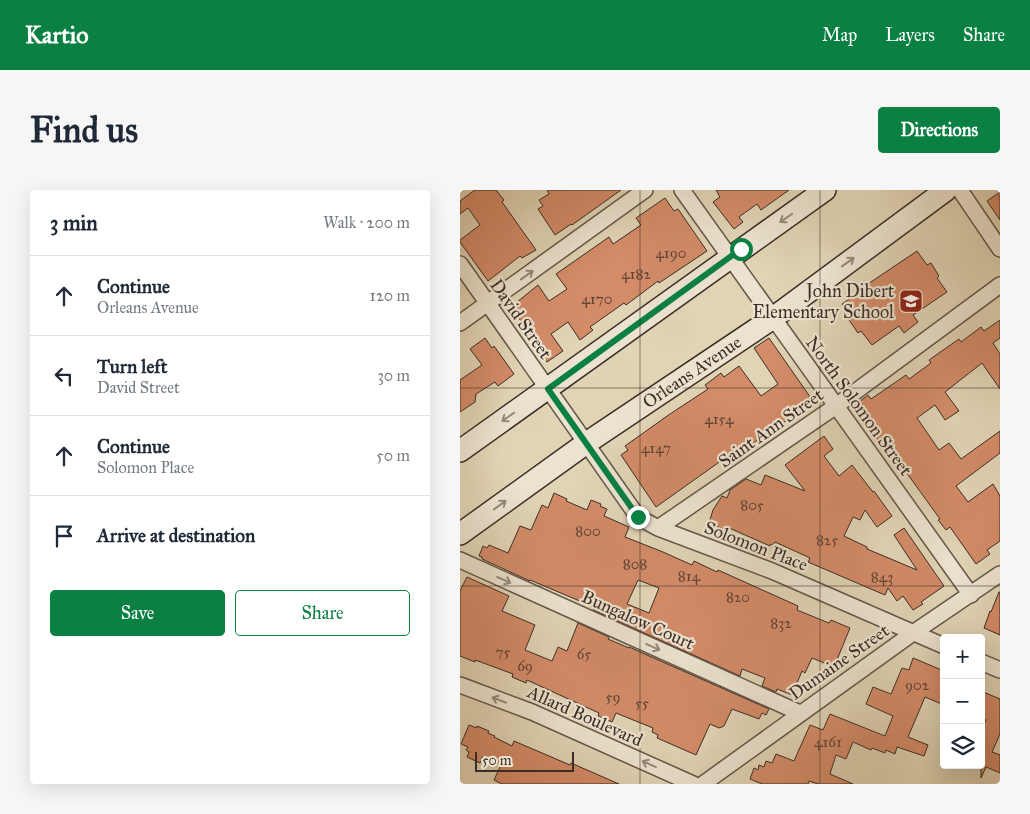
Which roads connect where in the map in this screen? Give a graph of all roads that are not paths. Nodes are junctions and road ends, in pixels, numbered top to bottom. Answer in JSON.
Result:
{"nodes":[{"id":1,"x":646,"y":190,"type":"edge"},
{"id":2,"x":682,"y":190,"type":"edge"},
{"id":3,"x":826,"y":190,"type":"edge"},
{"id":4,"x":946,"y":190,"type":"edge"},
{"id":5,"x":960,"y":190,"type":"edge"},
{"id":6,"x":1000,"y":250,"type":"edge"},
{"id":7,"x":730,"y":257,"type":"junction"},
{"id":8,"x":460,"y":264,"type":"edge"},
{"id":9,"x":1000,"y":285,"type":"edge"},
{"id":10,"x":488,"y":303,"type":"junction"},
{"id":11,"x":773,"y":318,"type":"junction"},
{"id":12,"x":460,"y":323,"type":"edge"},
{"id":13,"x":548,"y":389,"type":"junction"},
{"id":14,"x":836,"y":406,"type":"junction"},
{"id":15,"x":585,"y":444,"type":"junction"},
{"id":16,"x":460,"y":451,"type":"edge"},
{"id":17,"x":658,"y":528,"type":"junction"},
{"id":18,"x":460,"y":534,"type":"edge"},
{"id":19,"x":460,"y":560,"type":"edge"},
{"id":20,"x":1000,"y":574,"type":"edge"},
{"id":21,"x":971,"y":595,"type":"junction"},
{"id":22,"x":913,"y":632,"type":"junction"},
{"id":23,"x":940,"y":644,"type":"edge"},
{"id":24,"x":985,"y":664,"type":"edge"},
{"id":25,"x":1000,"y":670,"type":"edge"},
{"id":26,"x":460,"y":685,"type":"edge"},
{"id":27,"x":800,"y":713,"type":"junction"},
{"id":28,"x":693,"y":784,"type":"edge"},
{"id":29,"x":703,"y":784,"type":"edge"}],
"edges":[{"from":10,"to":1,"type":"street","one_way":true},
{"from":2,"to":7,"type":"street","name":"North Solomon Street"},
{"from":3,"to":7,"type":"street","one_way":true},
{"from":11,"to":4,"type":"street","name":"Orleans Avenue","one_way":true},
{"from":5,"to":6,"type":"street"},
{"from":7,"to":11,"type":"street","name":"North Solomon Street"},
{"from":7,"to":13,"type":"street"},
{"from":8,"to":10,"type":"street","name":"David Street"},
{"from":9,"to":14,"type":"street","name":"Saint Ann Street"},
{"from":10,"to":12,"type":"street"},
{"from":10,"to":13,"type":"street","name":"David Street"},
{"from":11,"to":14,"type":"street","name":"North Solomon Street"},
{"from":11,"to":15,"type":"street","name":"Orleans Avenue"},
{"from":13,"to":15,"type":"street","name":"David Street"},
{"from":13,"to":16,"type":"street","one_way":true},
{"from":14,"to":17,"type":"street","name":"Saint Ann Street"},
{"from":14,"to":21,"type":"street","name":"North Solomon Street"},
{"from":15,"to":17,"type":"street","name":"Solomon Place"},
{"from":18,"to":15,"type":"street","name":"Orleans Avenue","one_way":true},
{"from":17,"to":22,"type":"street","name":"Solomon Place"},
{"from":19,"to":27,"type":"street","name":"Bungalow Court","one_way":true},
{"from":20,"to":21,"type":"street","name":"Dumaine Street"},
{"from":21,"to":22,"type":"street","name":"Dumaine Street"},
{"from":22,"to":23,"type":"street","name":"Solomon Place"},
{"from":22,"to":27,"type":"street","name":"Dumaine Street"},
{"from":24,"to":25,"type":"street"},
{"from":28,"to":26,"type":"street","name":"Allard Boulevard","one_way":true},
{"from":27,"to":29,"type":"street","name":"Dumaine Street"}]}
